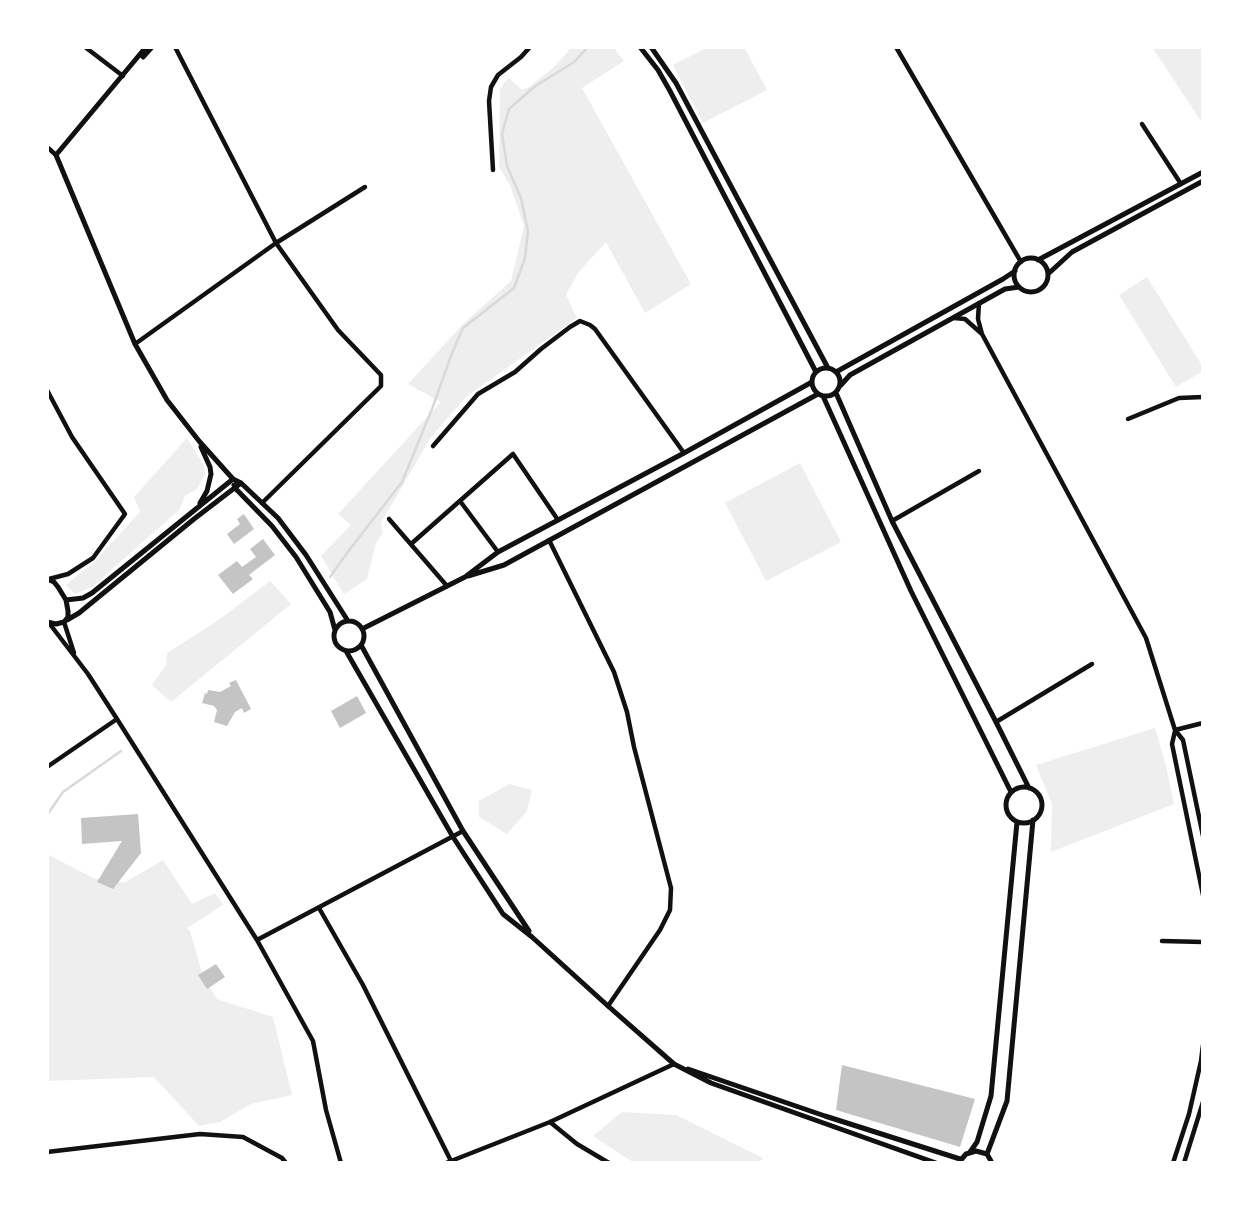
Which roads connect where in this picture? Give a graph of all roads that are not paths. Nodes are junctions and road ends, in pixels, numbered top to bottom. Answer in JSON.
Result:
{"nodes":[{"id":1,"x":85,"y":47,"type":"edge"},
{"id":2,"x":146,"y":47,"type":"edge"},
{"id":3,"x":152,"y":47,"type":"edge"},
{"id":4,"x":175,"y":47,"type":"edge"},
{"id":5,"x":530,"y":47,"type":"edge"},
{"id":6,"x":640,"y":47,"type":"edge"},
{"id":7,"x":651,"y":47,"type":"edge"},
{"id":8,"x":896,"y":47,"type":"edge"},
{"id":9,"x":123,"y":76,"type":"junction"},
{"id":10,"x":1142,"y":124,"type":"dead end"},
{"id":11,"x":47,"y":147,"type":"edge"},
{"id":12,"x":56,"y":155,"type":"junction"},
{"id":13,"x":494,"y":170,"type":"dead end"},
{"id":14,"x":1203,"y":172,"type":"edge"},
{"id":15,"x":1203,"y":181,"type":"edge"},
{"id":16,"x":1181,"y":184,"type":"junction"},
{"id":17,"x":365,"y":187,"type":"dead end"},
{"id":18,"x":276,"y":243,"type":"junction"},
{"id":19,"x":1038,"y":260,"type":"junction"},
{"id":20,"x":1021,"y":262,"type":"junction"},
{"id":21,"x":1015,"y":271,"type":"junction"},
{"id":22,"x":1048,"y":274,"type":"junction"},
{"id":23,"x":1019,"y":287,"type":"junction"},
{"id":24,"x":979,"y":303,"type":"junction"},
{"id":25,"x":953,"y":318,"type":"junction"},
{"id":26,"x":982,"y":334,"type":"junction"},
{"id":27,"x":135,"y":344,"type":"junction"},
{"id":28,"x":828,"y":368,"type":"junction"},
{"id":29,"x":816,"y":372,"type":"junction"},
{"id":30,"x":836,"y":372,"type":"junction"},
{"id":31,"x":812,"y":382,"type":"junction"},
{"id":32,"x":841,"y":386,"type":"junction"},
{"id":33,"x":47,"y":390,"type":"edge"},
{"id":34,"x":836,"y":393,"type":"junction"},
{"id":35,"x":820,"y":395,"type":"junction"},
{"id":36,"x":1203,"y":397,"type":"edge"},
{"id":37,"x":1128,"y":419,"type":"dead end"},
{"id":38,"x":199,"y":441,"type":"junction"},
{"id":39,"x":433,"y":446,"type":"dead end"},
{"id":40,"x":684,"y":453,"type":"junction"},
{"id":41,"x":979,"y":471,"type":"dead end"},
{"id":42,"x":233,"y":479,"type":"junction"},
{"id":43,"x":241,"y":483,"type":"junction"},
{"id":44,"x":235,"y":488,"type":"junction"},
{"id":45,"x":460,"y":501,"type":"junction"},
{"id":46,"x":262,"y":503,"type":"junction"},
{"id":47,"x":199,"y":505,"type":"junction"},
{"id":48,"x":389,"y":519,"type":"dead end"},
{"id":49,"x":558,"y":520,"type":"junction"},
{"id":50,"x":892,"y":521,"type":"junction"},
{"id":51,"x":549,"y":541,"type":"junction"},
{"id":52,"x":411,"y":544,"type":"junction"},
{"id":53,"x":498,"y":552,"type":"junction"},
{"id":54,"x":465,"y":577,"type":"junction"},
{"id":55,"x":48,"y":579,"type":"edge"},
{"id":56,"x":447,"y":586,"type":"junction"},
{"id":57,"x":66,"y":600,"type":"junction"},
{"id":58,"x":65,"y":621,"type":"junction"},
{"id":59,"x":348,"y":621,"type":"junction"},
{"id":60,"x":48,"y":623,"type":"edge"},
{"id":61,"x":362,"y":629,"type":"junction"},
{"id":62,"x":335,"y":630,"type":"junction"},
{"id":63,"x":361,"y":645,"type":"junction"},
{"id":64,"x":346,"y":651,"type":"junction"},
{"id":65,"x":76,"y":657,"type":"junction"},
{"id":66,"x":1092,"y":664,"type":"dead end"},
{"id":67,"x":117,"y":719,"type":"junction"},
{"id":68,"x":996,"y":722,"type":"junction"},
{"id":69,"x":1203,"y":723,"type":"edge"},
{"id":70,"x":1175,"y":730,"type":"junction"},
{"id":71,"x":47,"y":767,"type":"edge"},
{"id":72,"x":1028,"y":788,"type":"junction"},
{"id":73,"x":1012,"y":792,"type":"junction"},
{"id":74,"x":1033,"y":820,"type":"junction"},
{"id":75,"x":1017,"y":822,"type":"junction"},
{"id":76,"x":463,"y":831,"type":"junction"},
{"id":77,"x":1203,"y":836,"type":"edge"},
{"id":78,"x":453,"y":837,"type":"junction"},
{"id":79,"x":1200,"y":860,"type":"edge"},
{"id":80,"x":1203,"y":895,"type":"edge"},
{"id":81,"x":318,"y":908,"type":"junction"},
{"id":82,"x":532,"y":937,"type":"junction"},
{"id":83,"x":257,"y":940,"type":"junction"},
{"id":84,"x":1162,"y":941,"type":"dead end"},
{"id":85,"x":1203,"y":942,"type":"edge"},
{"id":86,"x":608,"y":1006,"type":"junction"},
{"id":87,"x":1203,"y":1045,"type":"edge"},
{"id":88,"x":674,"y":1064,"type":"junction"},
{"id":89,"x":1203,"y":1102,"type":"edge"},
{"id":90,"x":550,"y":1122,"type":"junction"},
{"id":91,"x":47,"y":1152,"type":"edge"},
{"id":92,"x":970,"y":1152,"type":"junction"},
{"id":93,"x":987,"y":1154,"type":"junction"},
{"id":94,"x":960,"y":1161,"type":"edge"},
{"id":95,"x":449,"y":1162,"type":"edge"},
{"id":96,"x":286,"y":1163,"type":"edge"},
{"id":97,"x":341,"y":1163,"type":"edge"},
{"id":98,"x":609,"y":1163,"type":"edge"},
{"id":99,"x":936,"y":1163,"type":"edge"},
{"id":100,"x":992,"y":1163,"type":"edge"},
{"id":101,"x":1173,"y":1163,"type":"edge"},
{"id":102,"x":1184,"y":1163,"type":"edge"}],
"edges":[{"from":1,"to":9,"type":"street"},
{"from":2,"to":9,"type":"street"},
{"from":3,"to":9,"type":"street"},
{"from":4,"to":18,"type":"street"},
{"from":5,"to":13,"type":"street"},
{"from":6,"to":29,"type":"street"},
{"from":7,"to":28,"type":"street"},
{"from":8,"to":20,"type":"street"},
{"from":9,"to":12,"type":"street"},
{"from":10,"to":16,"type":"street"},
{"from":11,"to":12,"type":"street"},
{"from":12,"to":27,"type":"street"},
{"from":14,"to":16,"type":"street"},
{"from":15,"to":22,"type":"street"},
{"from":16,"to":19,"type":"street"},
{"from":17,"to":18,"type":"street"},
{"from":18,"to":27,"type":"street"},
{"from":18,"to":46,"type":"street"},
{"from":19,"to":20,"type":"street"},
{"from":19,"to":22,"type":"street"},
{"from":20,"to":21,"type":"street"},
{"from":21,"to":23,"type":"street"},
{"from":21,"to":30,"type":"street"},
{"from":22,"to":23,"type":"street"},
{"from":23,"to":24,"type":"street"},
{"from":24,"to":25,"type":"street"},
{"from":24,"to":26,"type":"street"},
{"from":25,"to":26,"type":"street"},
{"from":25,"to":32,"type":"street"},
{"from":26,"to":70,"type":"street"},
{"from":27,"to":38,"type":"street"},
{"from":28,"to":29,"type":"street"},
{"from":28,"to":30,"type":"street"},
{"from":29,"to":31,"type":"street"},
{"from":30,"to":32,"type":"street"},
{"from":31,"to":35,"type":"street"},
{"from":31,"to":40,"type":"street"},
{"from":32,"to":34,"type":"street"},
{"from":33,"to":55,"type":"street"},
{"from":34,"to":35,"type":"street"},
{"from":34,"to":50,"type":"street"},
{"from":35,"to":51,"type":"street"},
{"from":35,"to":73,"type":"street"},
{"from":36,"to":37,"type":"street"},
{"from":38,"to":42,"type":"street"},
{"from":38,"to":47,"type":"street"},
{"from":39,"to":40,"type":"street"},
{"from":40,"to":49,"type":"street"},
{"from":41,"to":50,"type":"street"},
{"from":42,"to":43,"type":"street"},
{"from":42,"to":44,"type":"street"},
{"from":42,"to":47,"type":"street"},
{"from":43,"to":44,"type":"street"},
{"from":43,"to":46,"type":"street"},
{"from":44,"to":58,"type":"street"},
{"from":44,"to":62,"type":"street"},
{"from":45,"to":49,"type":"street"},
{"from":45,"to":52,"type":"street"},
{"from":45,"to":53,"type":"street"},
{"from":46,"to":59,"type":"street"},
{"from":47,"to":57,"type":"street"},
{"from":48,"to":52,"type":"street"},
{"from":49,"to":53,"type":"street"},
{"from":50,"to":68,"type":"street"},
{"from":51,"to":54,"type":"street"},
{"from":51,"to":86,"type":"street"},
{"from":52,"to":56,"type":"street"},
{"from":53,"to":54,"type":"street"},
{"from":54,"to":56,"type":"street"},
{"from":55,"to":57,"type":"street"},
{"from":56,"to":61,"type":"street"},
{"from":57,"to":58,"type":"street"},
{"from":58,"to":60,"type":"street"},
{"from":58,"to":65,"type":"street"},
{"from":59,"to":61,"type":"street"},
{"from":59,"to":62,"type":"street"},
{"from":60,"to":65,"type":"street"},
{"from":61,"to":63,"type":"street"},
{"from":62,"to":64,"type":"street"},
{"from":63,"to":64,"type":"street"},
{"from":63,"to":76,"type":"street"},
{"from":64,"to":78,"type":"street"},
{"from":65,"to":67,"type":"street"},
{"from":66,"to":68,"type":"street"},
{"from":67,"to":71,"type":"street"},
{"from":67,"to":83,"type":"street"},
{"from":68,"to":72,"type":"street"},
{"from":69,"to":70,"type":"street"},
{"from":70,"to":77,"type":"street"},
{"from":70,"to":79,"type":"street"},
{"from":72,"to":73,"type":"street"},
{"from":72,"to":74,"type":"street"},
{"from":73,"to":75,"type":"street"},
{"from":74,"to":75,"type":"street"},
{"from":74,"to":93,"type":"street"},
{"from":75,"to":92,"type":"street"},
{"from":76,"to":78,"type":"street"},
{"from":76,"to":82,"type":"street"},
{"from":78,"to":81,"type":"street"},
{"from":78,"to":82,"type":"street"},
{"from":79,"to":80,"type":"street"},
{"from":81,"to":83,"type":"street"},
{"from":81,"to":95,"type":"street"},
{"from":82,"to":86,"type":"street"},
{"from":83,"to":97,"type":"street"},
{"from":84,"to":85,"type":"street"},
{"from":86,"to":88,"type":"street"},
{"from":87,"to":101,"type":"street"},
{"from":88,"to":90,"type":"street"},
{"from":88,"to":94,"type":"street"},
{"from":88,"to":99,"type":"street"},
{"from":89,"to":102,"type":"street"},
{"from":90,"to":95,"type":"street"},
{"from":90,"to":98,"type":"street"},
{"from":91,"to":96,"type":"street"},
{"from":92,"to":93,"type":"street"},
{"from":92,"to":94,"type":"street"},
{"from":93,"to":100,"type":"street"}]}
